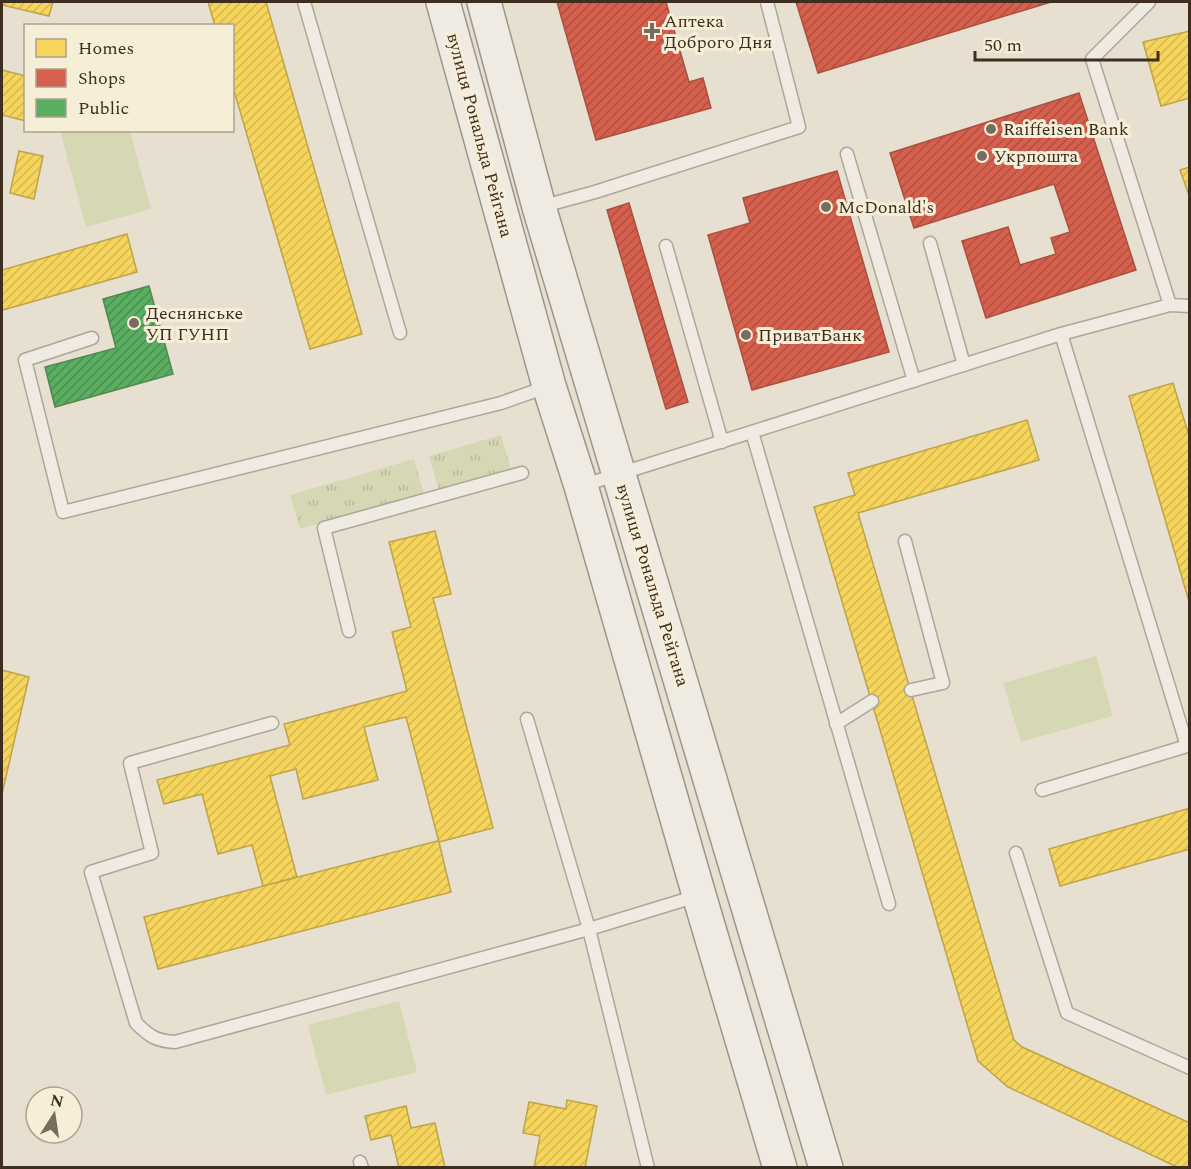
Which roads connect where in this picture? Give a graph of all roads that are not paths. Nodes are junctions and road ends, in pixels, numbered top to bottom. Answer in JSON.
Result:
{"nodes":[{"id":1,"x":304,"y":2,"type":"edge"},
{"id":2,"x":443,"y":2,"type":"edge"},
{"id":3,"x":484,"y":2,"type":"edge"},
{"id":4,"x":767,"y":2,"type":"edge"},
{"id":5,"x":1149,"y":2,"type":"edge"},
{"id":6,"x":847,"y":154,"type":"dead end"},
{"id":7,"x":539,"y":207,"type":"junction"},
{"id":8,"x":930,"y":243,"type":"dead end"},
{"id":9,"x":666,"y":246,"type":"dead end"},
{"id":10,"x":1170,"y":305,"type":"junction"},
{"id":11,"x":1190,"y":306,"type":"edge"},
{"id":12,"x":400,"y":333,"type":"dead end"},
{"id":13,"x":1061,"y":334,"type":"junction"},
{"id":14,"x":92,"y":338,"type":"dead end"},
{"id":15,"x":964,"y":365,"type":"junction"},
{"id":16,"x":914,"y":381,"type":"junction"},
{"id":17,"x":549,"y":386,"type":"junction"},
{"id":18,"x":752,"y":432,"type":"junction"},
{"id":19,"x":722,"y":441,"type":"junction"},
{"id":20,"x":522,"y":473,"type":"dead end"},
{"id":21,"x":620,"y":473,"type":"junction"},
{"id":22,"x":581,"y":486,"type":"junction"},
{"id":23,"x":904,"y":541,"type":"dead end"},
{"id":24,"x":349,"y":631,"type":"dead end"},
{"id":25,"x":911,"y":690,"type":"dead end"},
{"id":26,"x":872,"y":701,"type":"dead end"},
{"id":27,"x":527,"y":719,"type":"dead end"},
{"id":28,"x":272,"y":723,"type":"dead end"},
{"id":29,"x":836,"y":724,"type":"junction"},
{"id":30,"x":1042,"y":790,"type":"dead end"},
{"id":31,"x":1017,"y":853,"type":"dead end"},
{"id":32,"x":699,"y":895,"type":"junction"},
{"id":33,"x":889,"y":904,"type":"dead end"},
{"id":34,"x":589,"y":929,"type":"junction"},
{"id":35,"x":1190,"y":1068,"type":"edge"},
{"id":36,"x":648,"y":1167,"type":"edge"},
{"id":37,"x":780,"y":1167,"type":"edge"},
{"id":38,"x":826,"y":1167,"type":"edge"}],
"edges":[{"from":1,"to":12,"type":"lane"},
{"from":2,"to":17,"type":"main road","name":"вулиця Рональда Рейгана"},
{"from":3,"to":7,"type":"main road","name":"вулиця Рональда Рейгана"},
{"from":4,"to":7,"type":"lane"},
{"from":5,"to":10,"type":"lane"},
{"from":6,"to":16,"type":"lane"},
{"from":7,"to":21,"type":"main road","name":"вулиця Рональда Рейгана"},
{"from":8,"to":15,"type":"lane"},
{"from":9,"to":19,"type":"lane"},
{"from":10,"to":11,"type":"lane"},
{"from":10,"to":13,"type":"lane"},
{"from":13,"to":15,"type":"lane"},
{"from":13,"to":30,"type":"lane"},
{"from":14,"to":17,"type":"lane"},
{"from":15,"to":16,"type":"lane"},
{"from":16,"to":18,"type":"lane"},
{"from":17,"to":22,"type":"main road","name":"вулиця Рональда Рейгана"},
{"from":18,"to":19,"type":"lane"},
{"from":18,"to":29,"type":"lane"},
{"from":19,"to":21,"type":"lane"},
{"from":20,"to":24,"type":"lane"},
{"from":21,"to":22,"type":"lane"},
{"from":21,"to":38,"type":"main road","name":"вулиця Рональда Рейгана"},
{"from":22,"to":32,"type":"main road","name":"вулиця Рональда Рейгана"},
{"from":23,"to":25,"type":"lane"},
{"from":26,"to":29,"type":"lane"},
{"from":27,"to":34,"type":"lane"},
{"from":28,"to":34,"type":"lane"},
{"from":29,"to":33,"type":"lane"},
{"from":31,"to":35,"type":"lane"},
{"from":32,"to":34,"type":"lane"},
{"from":32,"to":37,"type":"main road","name":"вулиця Рональда Рейгана"},
{"from":34,"to":36,"type":"lane"}]}
